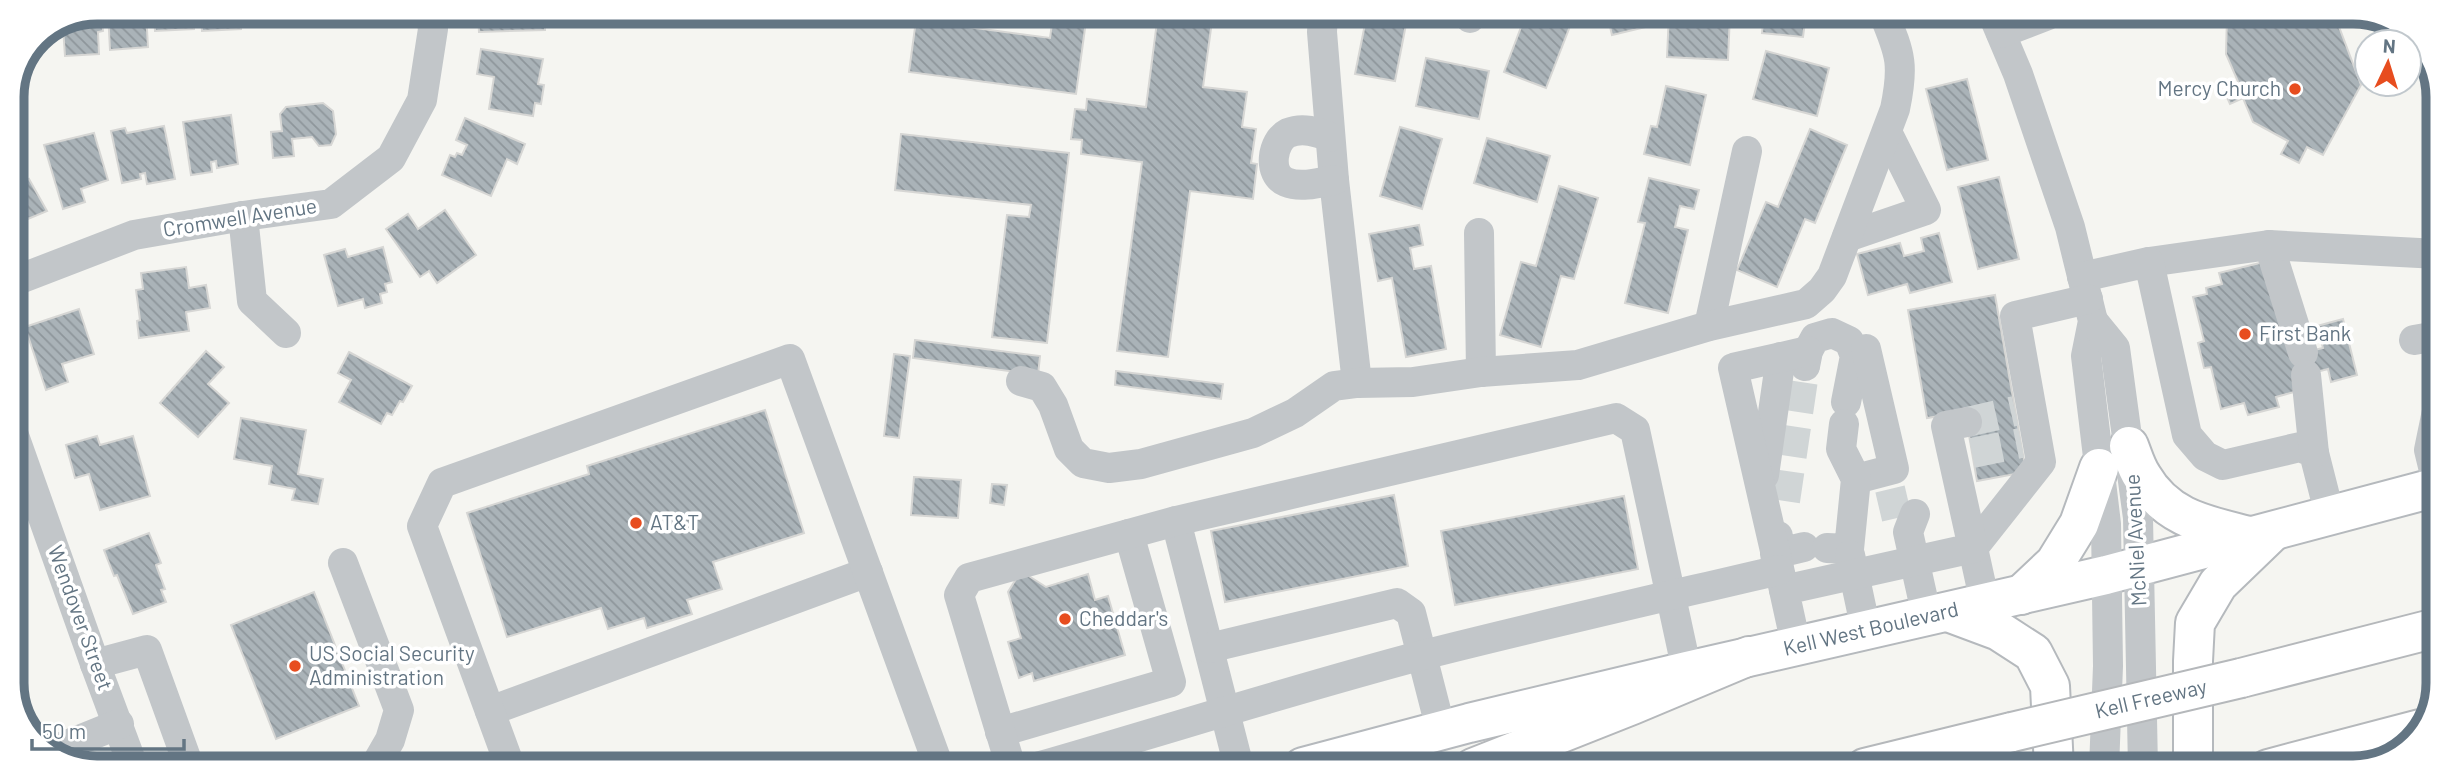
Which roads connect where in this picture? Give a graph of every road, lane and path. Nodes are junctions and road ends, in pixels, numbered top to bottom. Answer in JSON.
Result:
{"nodes":[{"id":1,"x":432,"y":24,"type":"edge"},
{"id":2,"x":1322,"y":24,"type":"edge"},
{"id":3,"x":1888,"y":24,"type":"edge"},
{"id":4,"x":1997,"y":24,"type":"edge"},
{"id":5,"x":1887,"y":132,"type":"junction"},
{"id":6,"x":1331,"y":137,"type":"junction"},
{"id":7,"x":1747,"y":151,"type":"dead end"},
{"id":8,"x":1334,"y":180,"type":"junction"},
{"id":9,"x":243,"y":216,"type":"junction"},
{"id":10,"x":1479,"y":233,"type":"dead end"},
{"id":11,"x":1847,"y":237,"type":"junction"},
{"id":12,"x":2269,"y":245,"type":"junction"},
{"id":13,"x":2426,"y":253,"type":"edge"},
{"id":14,"x":2149,"y":262,"type":"junction"},
{"id":15,"x":24,"y":277,"type":"edge"},
{"id":16,"x":2087,"y":299,"type":"junction"},
{"id":17,"x":1709,"y":326,"type":"junction"},
{"id":18,"x":286,"y":333,"type":"dead end"},
{"id":19,"x":1866,"y":349,"type":"dead end"},
{"id":20,"x":1798,"y":358,"type":"junction"},
{"id":21,"x":1481,"y":372,"type":"junction"},
{"id":22,"x":1021,"y":381,"type":"dead end"},
{"id":23,"x":1357,"y":383,"type":"junction"},
{"id":24,"x":1967,"y":422,"type":"tunnel mouth"},
{"id":25,"x":2129,"y":446,"type":"junction"},
{"id":26,"x":2314,"y":453,"type":"junction"},
{"id":27,"x":2099,"y":468,"type":"junction"},
{"id":28,"x":25,"y":472,"type":"edge"},
{"id":29,"x":1856,"y":479,"type":"junction"},
{"id":30,"x":2426,"y":488,"type":"edge"},
{"id":31,"x":1773,"y":497,"type":"junction"},
{"id":32,"x":2330,"y":516,"type":"junction"},
{"id":33,"x":1177,"y":521,"type":"junction"},
{"id":34,"x":1907,"y":522,"type":"tunnel mouth"},
{"id":35,"x":1129,"y":534,"type":"junction"},
{"id":36,"x":2262,"y":534,"type":"junction"},
{"id":37,"x":1973,"y":548,"type":"junction"},
{"id":38,"x":1833,"y":555,"type":"junction"},
{"id":39,"x":1914,"y":561,"type":"junction"},
{"id":40,"x":343,"y":563,"type":"dead end"},
{"id":41,"x":2123,"y":571,"type":"junction"},
{"id":42,"x":868,"y":572,"type":"junction"},
{"id":43,"x":1779,"y":572,"type":"junction"},
{"id":44,"x":1671,"y":596,"type":"junction"},
{"id":45,"x":2003,"y":599,"type":"junction"},
{"id":46,"x":1937,"y":614,"type":"junction"},
{"id":47,"x":1866,"y":630,"type":"junction"},
{"id":48,"x":2426,"y":631,"type":"edge"},
{"id":49,"x":1796,"y":645,"type":"junction"},
{"id":50,"x":1209,"y":648,"type":"junction"},
{"id":51,"x":1423,"y":656,"type":"junction"},
{"id":52,"x":1749,"y":656,"type":"junction"},
{"id":53,"x":95,"y":664,"type":"junction"},
{"id":54,"x":1687,"y":671,"type":"junction"},
{"id":55,"x":1171,"y":682,"type":"junction"},
{"id":56,"x":1225,"y":710,"type":"junction"},
{"id":57,"x":490,"y":711,"type":"junction"},
{"id":58,"x":118,"y":724,"type":"junction"},
{"id":59,"x":1184,"y":725,"type":"junction"},
{"id":60,"x":1441,"y":730,"type":"junction"},
{"id":61,"x":1000,"y":732,"type":"junction"},
{"id":62,"x":2408,"y":732,"type":"edge"},
{"id":63,"x":61,"y":747,"type":"edge"},
{"id":64,"x":129,"y":756,"type":"edge"},
{"id":65,"x":185,"y":756,"type":"edge"},
{"id":66,"x":380,"y":756,"type":"edge"},
{"id":67,"x":506,"y":756,"type":"edge"},
{"id":68,"x":935,"y":756,"type":"edge"},
{"id":69,"x":1008,"y":756,"type":"edge"},
{"id":70,"x":1076,"y":756,"type":"edge"},
{"id":71,"x":1236,"y":756,"type":"edge"},
{"id":72,"x":1344,"y":756,"type":"edge"},
{"id":73,"x":1503,"y":756,"type":"edge"},
{"id":74,"x":1914,"y":756,"type":"edge"},
{"id":75,"x":2053,"y":756,"type":"edge"},
{"id":76,"x":2104,"y":756,"type":"edge"},
{"id":77,"x":2142,"y":756,"type":"edge"},
{"id":78,"x":2193,"y":756,"type":"edge"},
{"id":79,"x":2317,"y":756,"type":"edge"}],
"edges":[{"from":1,"to":9,"type":"street","name":"Cromwell Avenue"},
{"from":2,"to":6,"type":"street"},
{"from":3,"to":5,"type":"street"},
{"from":4,"to":16,"type":"street","name":"McNiel Avenue"},
{"from":5,"to":11,"type":"street"},
{"from":5,"to":11,"type":"street"},
{"from":6,"to":8,"type":"street"},
{"from":6,"to":8,"type":"street"},
{"from":7,"to":17,"type":"street"},
{"from":8,"to":23,"type":"street"},
{"from":9,"to":15,"type":"street","name":"Cromwell Avenue"},
{"from":9,"to":18,"type":"street"},
{"from":10,"to":21,"type":"street"},
{"from":11,"to":17,"type":"street"},
{"from":12,"to":13,"type":"street"},
{"from":12,"to":14,"type":"street"},
{"from":12,"to":26,"type":"street"},
{"from":14,"to":16,"type":"street"},
{"from":14,"to":26,"type":"street"},
{"from":16,"to":25,"type":"street","name":"McNiel Avenue"},
{"from":16,"to":27,"type":"street","name":"McNiel Avenue"},
{"from":16,"to":37,"type":"street"},
{"from":17,"to":21,"type":"street"},
{"from":19,"to":29,"type":"street"},
{"from":20,"to":29,"type":"street"},
{"from":20,"to":31,"type":"street"},
{"from":20,"to":31,"type":"street"},
{"from":21,"to":23,"type":"street"},
{"from":22,"to":23,"type":"street"},
{"from":24,"to":37,"type":"street"},
{"from":25,"to":36,"type":"main road"},
{"from":25,"to":41,"type":"street","name":"McNiel Avenue"},
{"from":26,"to":32,"type":"street"},
{"from":27,"to":41,"type":"street","name":"McNiel Avenue"},
{"from":27,"to":45,"type":"main road"},
{"from":28,"to":53,"type":"street","name":"Wendover Street"},
{"from":29,"to":38,"type":"street"},
{"from":30,"to":32,"type":"main road","name":"Kell West Boulevard"},
{"from":31,"to":43,"type":"street"},
{"from":32,"to":36,"type":"main road","name":"Kell West Boulevard"},
{"from":33,"to":35,"type":"street"},
{"from":33,"to":44,"type":"street"},
{"from":33,"to":50,"type":"street"},
{"from":34,"to":39,"type":"street"},
{"from":35,"to":55,"type":"street"},
{"from":35,"to":61,"type":"street"},
{"from":36,"to":41,"type":"main road","name":"Kell West Boulevard"},
{"from":36,"to":78,"type":"main road"},
{"from":37,"to":39,"type":"street"},
{"from":37,"to":45,"type":"street"},
{"from":38,"to":39,"type":"street"},
{"from":38,"to":43,"type":"street"},
{"from":38,"to":43,"type":"street"},
{"from":38,"to":47,"type":"street"},
{"from":39,"to":46,"type":"street"},
{"from":40,"to":66,"type":"street"},
{"from":41,"to":45,"type":"main road","name":"Kell West Boulevard"},
{"from":41,"to":76,"type":"street","name":"McNiel Avenue"},
{"from":41,"to":77,"type":"street","name":"McNiel Avenue"},
{"from":42,"to":57,"type":"street"},
{"from":42,"to":57,"type":"street"},
{"from":42,"to":68,"type":"street"},
{"from":43,"to":44,"type":"street"},
{"from":43,"to":49,"type":"street"},
{"from":44,"to":51,"type":"street"},
{"from":44,"to":54,"type":"street"},
{"from":45,"to":46,"type":"main road","name":"Kell West Boulevard"},
{"from":46,"to":47,"type":"main road","name":"Kell West Boulevard"},
{"from":46,"to":75,"type":"main road"},
{"from":47,"to":49,"type":"main road","name":"Kell West Boulevard"},
{"from":48,"to":74,"type":"main road","name":"Kell Freeway","bridge":true},
{"from":49,"to":52,"type":"main road","name":"Kell West Boulevard"},
{"from":50,"to":51,"type":"street"},
{"from":50,"to":56,"type":"street"},
{"from":51,"to":56,"type":"street"},
{"from":51,"to":60,"type":"street"},
{"from":52,"to":54,"type":"main road","name":"Kell West Boulevard"},
{"from":52,"to":73,"type":"main road"},
{"from":53,"to":58,"type":"street","name":"Wendover Street"},
{"from":53,"to":65,"type":"street"},
{"from":54,"to":60,"type":"main road","name":"Kell West Boulevard"},
{"from":55,"to":59,"type":"street"},
{"from":55,"to":61,"type":"street"},
{"from":56,"to":59,"type":"street"},
{"from":56,"to":71,"type":"street"},
{"from":57,"to":67,"type":"street"},
{"from":58,"to":63,"type":"street"},
{"from":58,"to":64,"type":"street","name":"Wendover Street"},
{"from":59,"to":70,"type":"street"},
{"from":60,"to":72,"type":"main road","name":"Kell West Boulevard"},
{"from":61,"to":69,"type":"street"},
{"from":62,"to":79,"type":"main road"}]}
